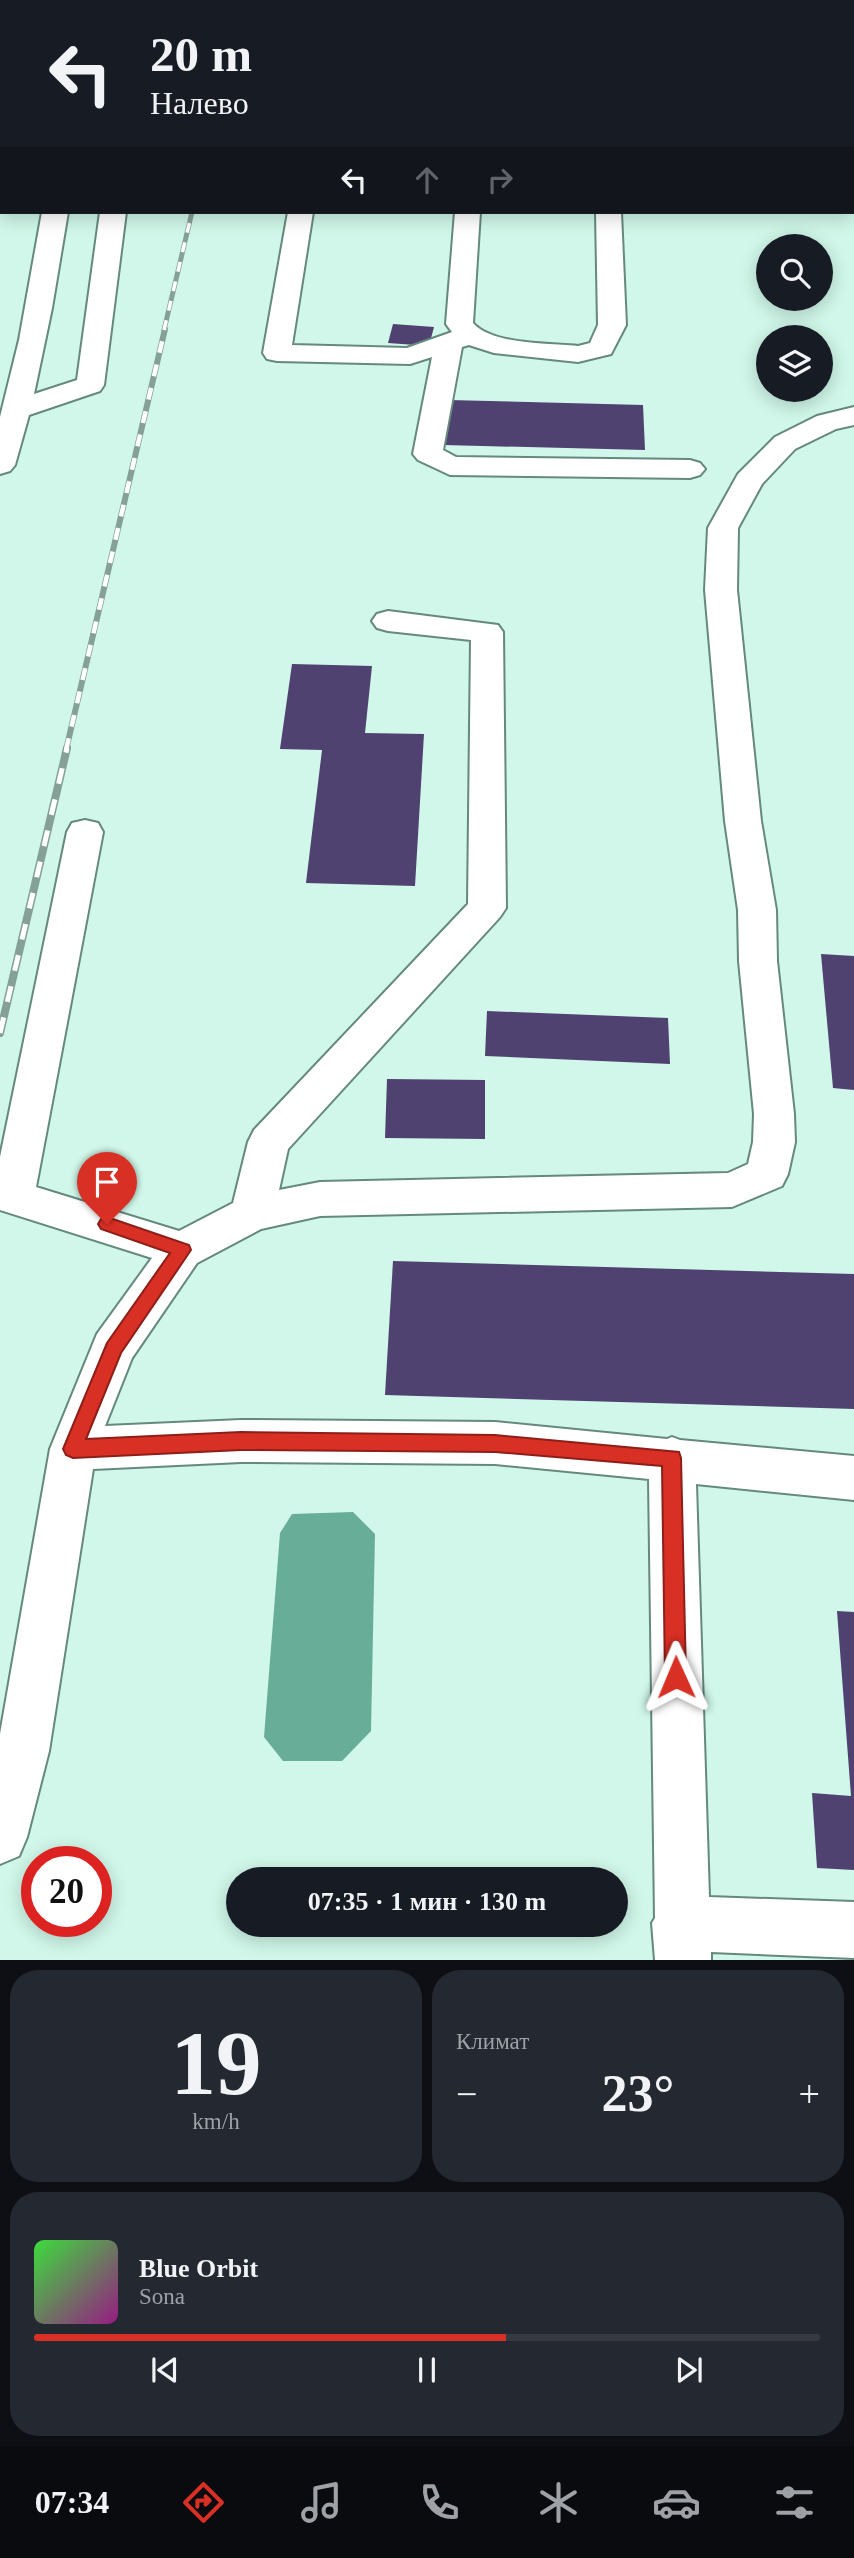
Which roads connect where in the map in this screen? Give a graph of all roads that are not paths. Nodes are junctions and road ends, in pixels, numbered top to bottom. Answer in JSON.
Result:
{"nodes":[{"id":1,"x":55,"y":214,"type":"edge"},
{"id":2,"x":113,"y":214,"type":"edge"},
{"id":3,"x":300,"y":214,"type":"edge"},
{"id":4,"x":467,"y":214,"type":"edge"},
{"id":5,"x":609,"y":214,"type":"edge"},
{"id":6,"x":459,"y":339,"type":"junction"},
{"id":7,"x":18,"y":409,"type":"junction"},
{"id":8,"x":854,"y":416,"type":"edge"},
{"id":9,"x":0,"y":465,"type":"edge"},
{"id":10,"x":690,"y":469,"type":"dead end"},
{"id":11,"x":388,"y":621,"type":"dead end"},
{"id":12,"x":85,"y":832,"type":"dead end"},
{"id":13,"x":252,"y":1213,"type":"junction"},
{"id":14,"x":182,"y":1250,"type":"junction"},
{"id":15,"x":73,"y":1449,"type":"junction"},
{"id":16,"x":672,"y":1458,"type":"junction"},
{"id":17,"x":854,"y":1478,"type":"edge"},
{"id":18,"x":0,"y":1837,"type":"edge"},
{"id":19,"x":854,"y":1930,"type":"edge"},
{"id":20,"x":682,"y":1941,"type":"edge"}],
"edges":[{"from":1,"to":7,"type":"lane"},
{"from":2,"to":7,"type":"lane"},
{"from":3,"to":6,"type":"lane"},
{"from":4,"to":6,"type":"lane"},
{"from":5,"to":6,"type":"lane"},
{"from":6,"to":10,"type":"lane"},
{"from":7,"to":9,"type":"lane"},
{"from":8,"to":13,"type":"lane"},
{"from":11,"to":13,"type":"lane"},
{"from":12,"to":14,"type":"lane"},
{"from":13,"to":14,"type":"lane"},
{"from":14,"to":15,"type":"lane"},
{"from":15,"to":16,"type":"lane"},
{"from":15,"to":18,"type":"lane"},
{"from":16,"to":17,"type":"lane"},
{"from":16,"to":20,"type":"lane"},
{"from":19,"to":20,"type":"lane"}]}
